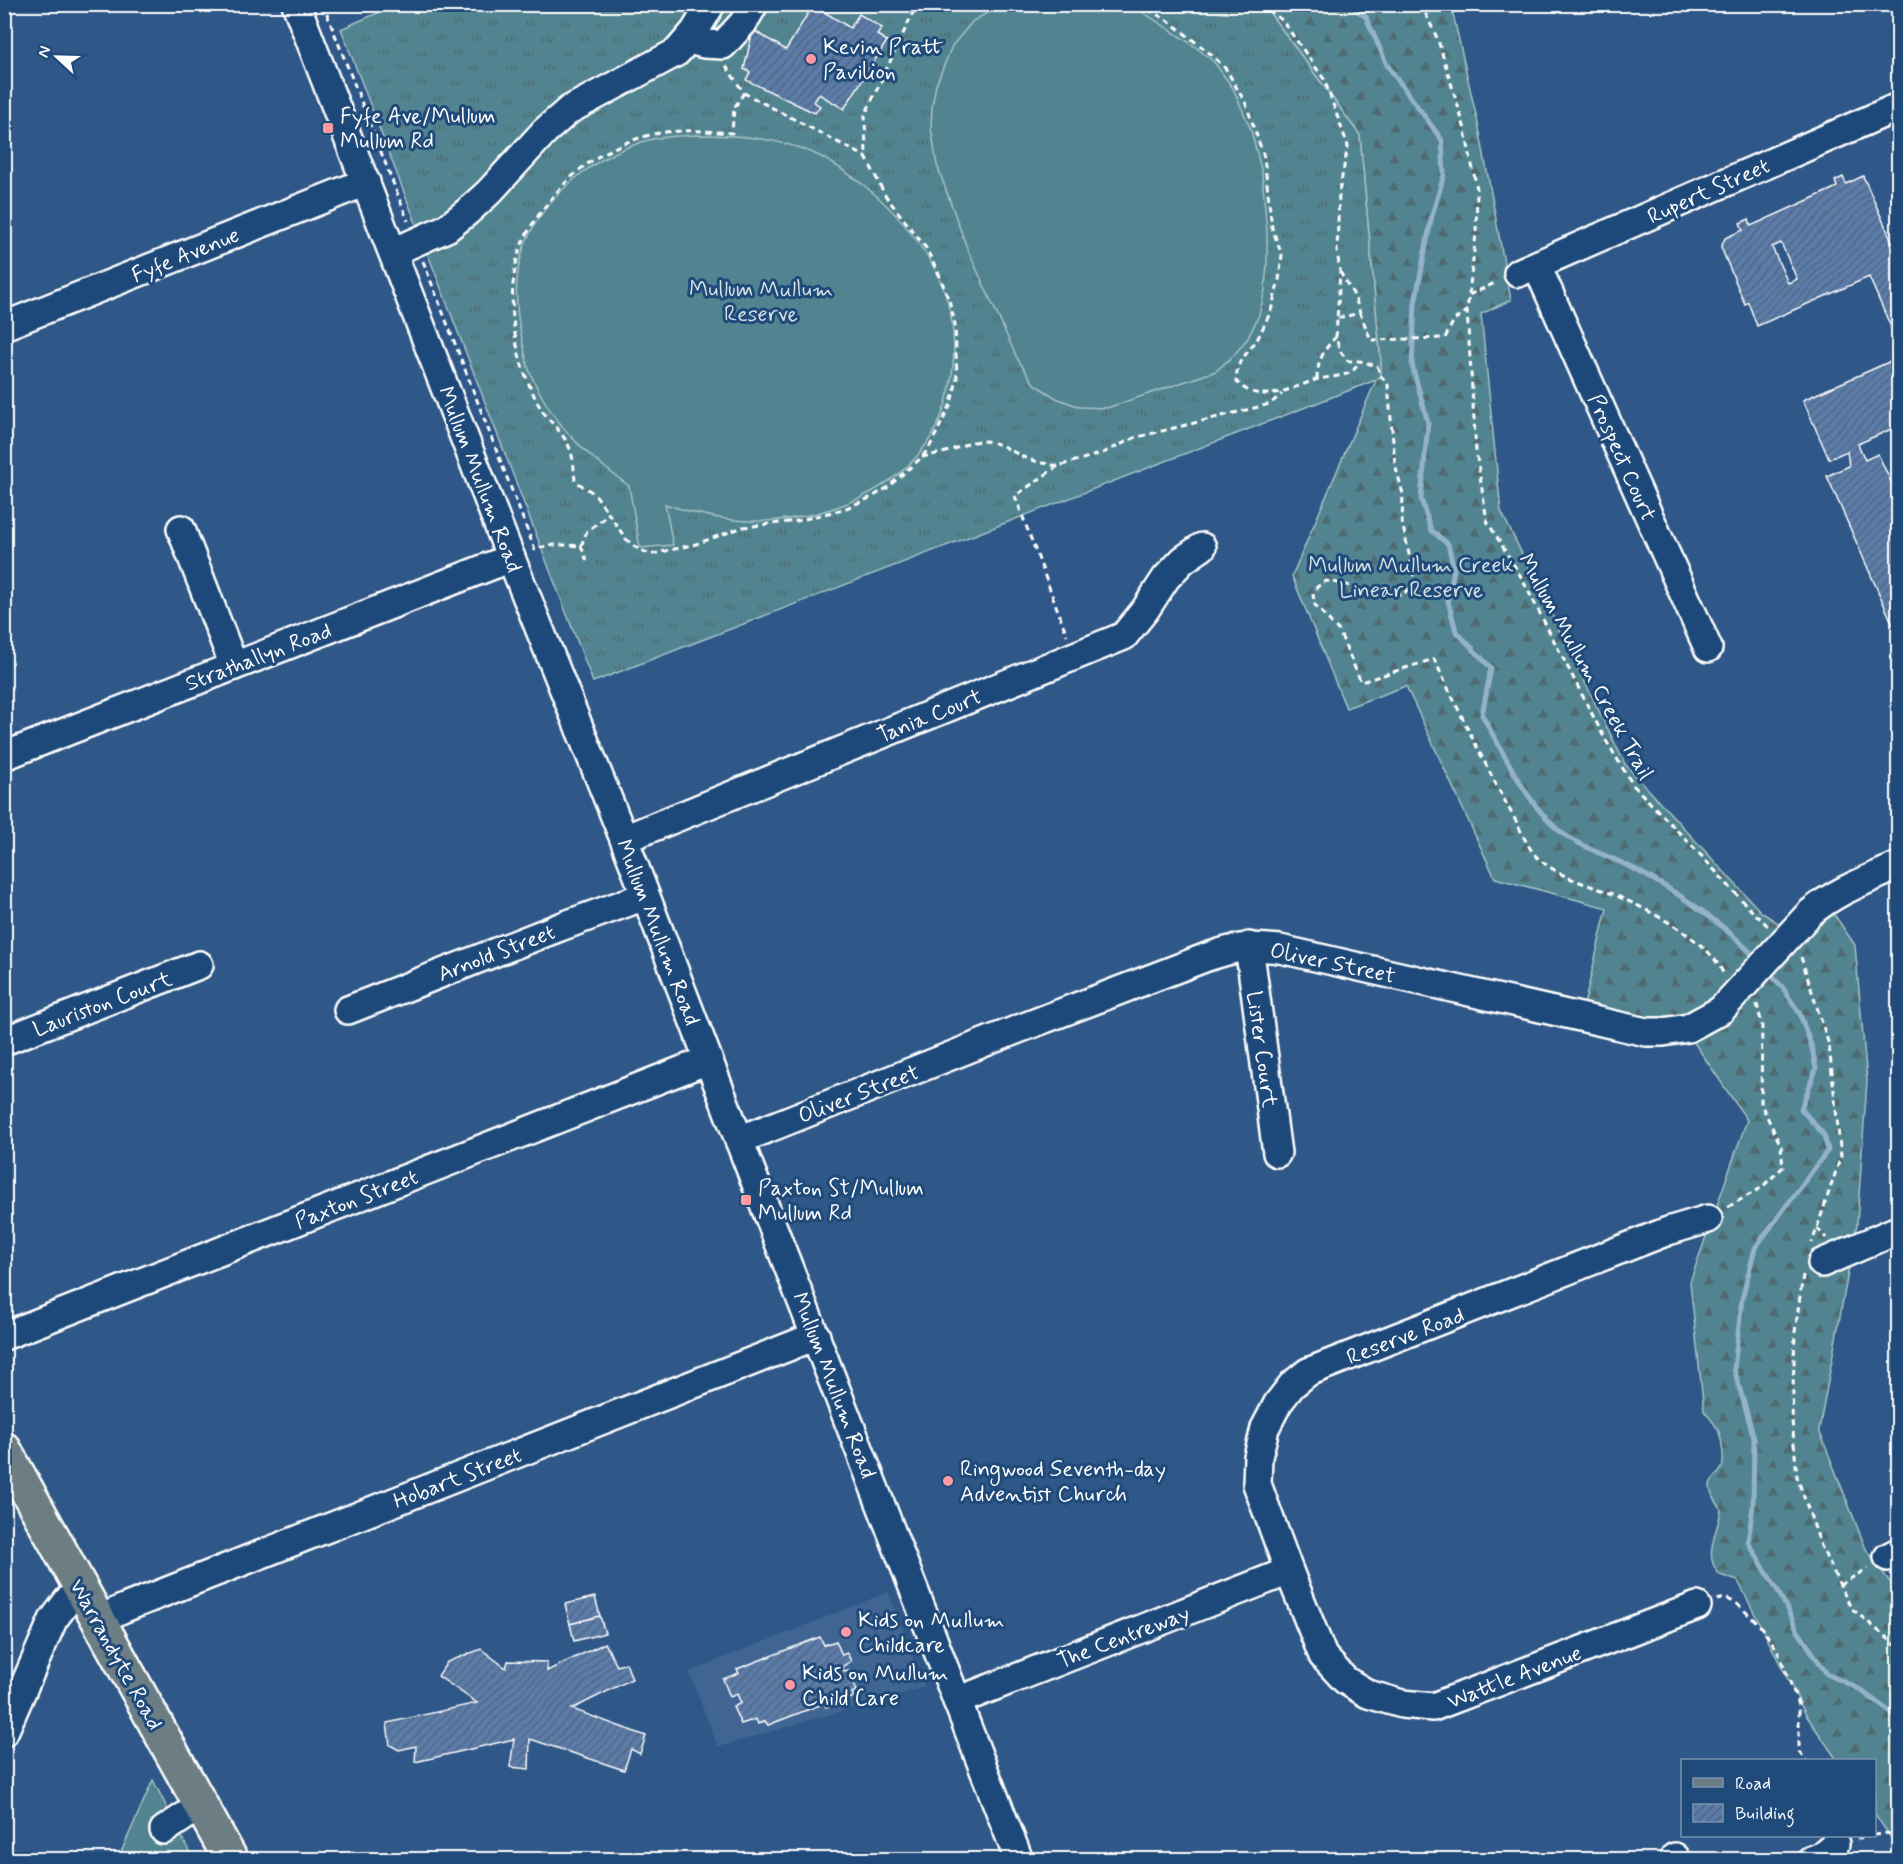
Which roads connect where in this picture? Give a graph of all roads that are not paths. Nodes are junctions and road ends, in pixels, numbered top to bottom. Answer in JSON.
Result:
{"nodes":[{"id":1,"x":296,"y":4,"type":"edge"},
{"id":2,"x":711,"y":4,"type":"edge"},
{"id":3,"x":754,"y":4,"type":"edge"},
{"id":4,"x":700,"y":42,"type":"junction"},
{"id":5,"x":1899,"y":107,"type":"edge"},
{"id":6,"x":366,"y":182,"type":"junction"},
{"id":7,"x":405,"y":247,"type":"junction"},
{"id":8,"x":1528,"y":269,"type":"joint"},
{"id":9,"x":4,"y":326,"type":"edge"},
{"id":10,"x":181,"y":529,"type":"dead end"},
{"id":11,"x":1202,"y":547,"type":"dead end"},
{"id":12,"x":511,"y":558,"type":"junction"},
{"id":13,"x":1708,"y":648,"type":"dead end"},
{"id":14,"x":234,"y":666,"type":"junction"},
{"id":15,"x":4,"y":756,"type":"edge"},
{"id":16,"x":624,"y":839,"type":"junction"},
{"id":17,"x":1899,"y":866,"type":"edge"},
{"id":18,"x":645,"y":896,"type":"junction"},
{"id":19,"x":1250,"y":946,"type":"junction"},
{"id":20,"x":200,"y":965,"type":"dead end"},
{"id":21,"x":348,"y":1010,"type":"dead end"},
{"id":22,"x":4,"y":1041,"type":"edge"},
{"id":23,"x":708,"y":1060,"type":"junction"},
{"id":24,"x":739,"y":1140,"type":"junction"},
{"id":25,"x":1277,"y":1153,"type":"dead end"},
{"id":26,"x":1708,"y":1219,"type":"road end"},
{"id":27,"x":1899,"y":1230,"type":"edge"},
{"id":28,"x":1812,"y":1260,"type":"road end"},
{"id":29,"x":4,"y":1336,"type":"edge"},
{"id":30,"x":816,"y":1336,"type":"junction"},
{"id":31,"x":4,"y":1449,"type":"edge"},
{"id":32,"x":1289,"y":1571,"type":"junction"},
{"id":33,"x":82,"y":1591,"type":"junction"},
{"id":34,"x":1698,"y":1606,"type":"road end"},
{"id":35,"x":99,"y":1620,"type":"junction"},
{"id":36,"x":957,"y":1701,"type":"junction"},
{"id":37,"x":4,"y":1732,"type":"edge"},
{"id":38,"x":200,"y":1806,"type":"junction"},
{"id":39,"x":164,"y":1830,"type":"dead end"},
{"id":40,"x":1835,"y":1844,"type":"dead end"},
{"id":41,"x":231,"y":1860,"type":"edge"},
{"id":42,"x":1020,"y":1860,"type":"edge"},
{"id":43,"x":1810,"y":1860,"type":"edge"}],
"edges":[{"from":1,"to":6,"type":"street","name":"Mullum Mullum Road"},
{"from":2,"to":4,"type":"street"},
{"from":3,"to":4,"type":"street"},
{"from":4,"to":7,"type":"street"},
{"from":5,"to":8,"type":"street","name":"Rupert Street"},
{"from":6,"to":7,"type":"street","name":"Mullum Mullum Road"},
{"from":6,"to":9,"type":"street","name":"Fyfe Avenue"},
{"from":7,"to":12,"type":"street","name":"Mullum Mullum Road"},
{"from":8,"to":13,"type":"street","name":"Prospect Court"},
{"from":10,"to":14,"type":"street"},
{"from":11,"to":16,"type":"street","name":"Tania Court"},
{"from":12,"to":14,"type":"street","name":"Strathallyn Road"},
{"from":12,"to":16,"type":"street","name":"Mullum Mullum Road"},
{"from":14,"to":15,"type":"street","name":"Strathallyn Road"},
{"from":16,"to":18,"type":"street","name":"Mullum Mullum Road"},
{"from":17,"to":19,"type":"street","name":"Oliver Street"},
{"from":18,"to":21,"type":"street","name":"Arnold Street"},
{"from":18,"to":23,"type":"street","name":"Mullum Mullum Road"},
{"from":19,"to":24,"type":"street","name":"Oliver Street"},
{"from":19,"to":25,"type":"street","name":"Lister Court"},
{"from":20,"to":22,"type":"street","name":"Lauriston Court"},
{"from":23,"to":24,"type":"street","name":"Mullum Mullum Road"},
{"from":23,"to":29,"type":"street","name":"Paxton Street"},
{"from":24,"to":30,"type":"street","name":"Mullum Mullum Road"},
{"from":26,"to":32,"type":"street","name":"Reserve Road"},
{"from":27,"to":28,"type":"street"},
{"from":30,"to":35,"type":"street","name":"Hobart Street"},
{"from":30,"to":36,"type":"street","name":"Mullum Mullum Road"},
{"from":31,"to":33,"type":"main road","name":"Warrandyte Road"},
{"from":32,"to":34,"type":"street","name":"Wattle Avenue"},
{"from":32,"to":36,"type":"street","name":"The Centreway"},
{"from":33,"to":35,"type":"main road","name":"Warrandyte Road"},
{"from":33,"to":37,"type":"street"},
{"from":35,"to":38,"type":"main road","name":"Warrandyte Road"},
{"from":36,"to":42,"type":"street","name":"Mullum Mullum Road"},
{"from":38,"to":39,"type":"street"},
{"from":38,"to":41,"type":"main road","name":"Warrandyte Road"},
{"from":40,"to":43,"type":"street"}]}
